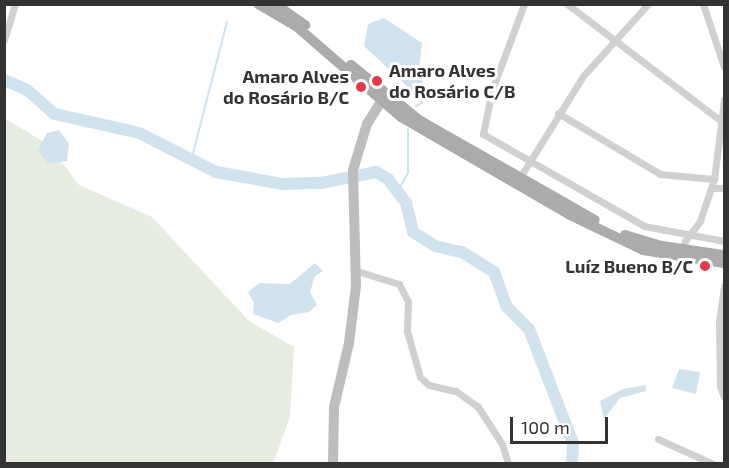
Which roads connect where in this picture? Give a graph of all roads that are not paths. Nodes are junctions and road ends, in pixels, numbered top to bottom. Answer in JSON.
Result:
{"nodes":[{"id":1,"x":15,"y":4,"type":"edge"},
{"id":2,"x":258,"y":4,"type":"edge"},
{"id":3,"x":275,"y":4,"type":"edge"},
{"id":4,"x":524,"y":4,"type":"edge"},
{"id":5,"x":567,"y":4,"type":"edge"},
{"id":6,"x":648,"y":4,"type":"edge"},
{"id":7,"x":703,"y":4,"type":"edge"},
{"id":8,"x":4,"y":40,"type":"edge"},
{"id":9,"x":615,"y":40,"type":"junction"},
{"id":10,"x":724,"y":67,"type":"edge"},
{"id":11,"x":382,"y":98,"type":"junction"},
{"id":12,"x":724,"y":100,"type":"edge"},
{"id":13,"x":558,"y":113,"type":"junction"},
{"id":14,"x":721,"y":122,"type":"junction"},
{"id":15,"x":528,"y":162,"type":"junction"},
{"id":16,"x":721,"y":162,"type":"edge"},
{"id":17,"x":714,"y":179,"type":"junction"},
{"id":18,"x":518,"y":181,"type":"junction"},
{"id":19,"x":711,"y":188,"type":"junction"},
{"id":20,"x":724,"y":188,"type":"edge"},
{"id":21,"x":690,"y":236,"type":"junction"},
{"id":22,"x":724,"y":241,"type":"edge"},
{"id":23,"x":683,"y":253,"type":"junction"},
{"id":24,"x":724,"y":255,"type":"edge"},
{"id":25,"x":724,"y":263,"type":"edge"},
{"id":26,"x":357,"y":271,"type":"junction"},
{"id":27,"x":724,"y":286,"type":"edge"},
{"id":28,"x":724,"y":397,"type":"edge"},
{"id":29,"x":657,"y":440,"type":"dead end"},
{"id":30,"x":333,"y":464,"type":"edge"},
{"id":31,"x":508,"y":464,"type":"edge"},
{"id":32,"x":713,"y":464,"type":"edge"}],
"edges":[{"from":1,"to":8,"type":"street"},
{"from":2,"to":11,"type":"main road"},
{"from":3,"to":11,"type":"main road"},
{"from":4,"to":15,"type":"street"},
{"from":5,"to":9,"type":"street"},
{"from":6,"to":9,"type":"street"},
{"from":7,"to":10,"type":"street"},
{"from":9,"to":13,"type":"street"},
{"from":9,"to":14,"type":"street"},
{"from":11,"to":18,"type":"main road"},
{"from":11,"to":26,"type":"street"},
{"from":12,"to":14,"type":"street"},
{"from":13,"to":15,"type":"street"},
{"from":13,"to":17,"type":"street"},
{"from":14,"to":16,"type":"street"},
{"from":15,"to":18,"type":"street"},
{"from":15,"to":21,"type":"street"},
{"from":16,"to":17,"type":"street"},
{"from":17,"to":19,"type":"street"},
{"from":18,"to":23,"type":"main road"},
{"from":19,"to":20,"type":"street"},
{"from":19,"to":21,"type":"street"},
{"from":21,"to":22,"type":"street"},
{"from":21,"to":23,"type":"street"},
{"from":23,"to":24,"type":"main road"},
{"from":23,"to":25,"type":"main road"},
{"from":26,"to":30,"type":"street"},
{"from":26,"to":31,"type":"street"},
{"from":27,"to":28,"type":"street"},
{"from":29,"to":32,"type":"street"}]}
